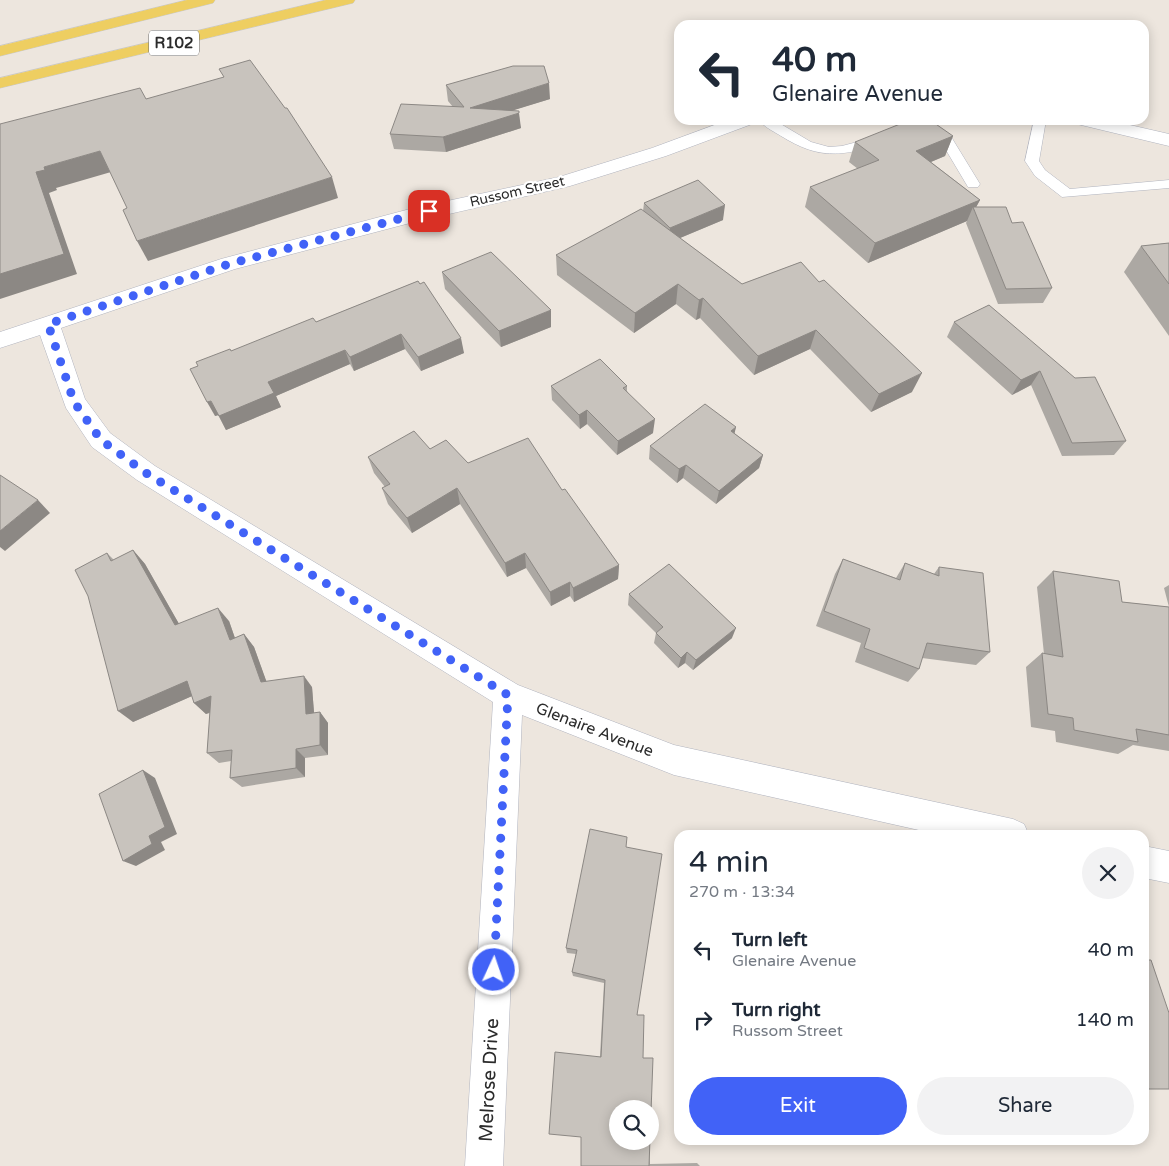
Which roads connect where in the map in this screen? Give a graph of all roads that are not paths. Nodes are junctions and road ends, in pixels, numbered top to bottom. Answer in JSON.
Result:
{"nodes":[{"id":1,"x":206,"y":0,"type":"edge"},
{"id":2,"x":347,"y":0,"type":"edge"},
{"id":3,"x":0,"y":51,"type":"edge"},
{"id":4,"x":0,"y":83,"type":"edge"},
{"id":5,"x":732,"y":125,"type":"edge"},
{"id":6,"x":773,"y":125,"type":"edge"},
{"id":7,"x":919,"y":125,"type":"edge"},
{"id":8,"x":1039,"y":125,"type":"edge"},
{"id":9,"x":1105,"y":125,"type":"edge"},
{"id":10,"x":889,"y":135,"type":"edge"},
{"id":11,"x":1169,"y":140,"type":"edge"},
{"id":12,"x":973,"y":184,"type":"dead end"},
{"id":13,"x":1169,"y":184,"type":"edge"},
{"id":14,"x":48,"y":324,"type":"junction"},
{"id":15,"x":0,"y":340,"type":"edge"},
{"id":16,"x":508,"y":695,"type":"junction"},
{"id":17,"x":989,"y":830,"type":"edge"},
{"id":18,"x":1149,"y":863,"type":"edge"},
{"id":19,"x":1169,"y":867,"type":"edge"},
{"id":20,"x":484,"y":1166,"type":"edge"}],
"edges":[{"from":1,"to":3,"type":"main road","number":"R102"},
{"from":2,"to":4,"type":"main road","number":"R102"},
{"from":5,"to":14,"type":"street","name":"Russom Street"},
{"from":6,"to":10,"type":"lane"},
{"from":7,"to":12,"type":"lane"},
{"from":8,"to":13,"type":"lane"},
{"from":9,"to":11,"type":"street"},
{"from":14,"to":15,"type":"street","name":"Russom Street"},
{"from":14,"to":16,"type":"street","name":"Glenaire Avenue"},
{"from":16,"to":17,"type":"street","name":"Glenaire Avenue"},
{"from":16,"to":20,"type":"street","name":"Melrose Drive"},
{"from":18,"to":19,"type":"street"}]}
